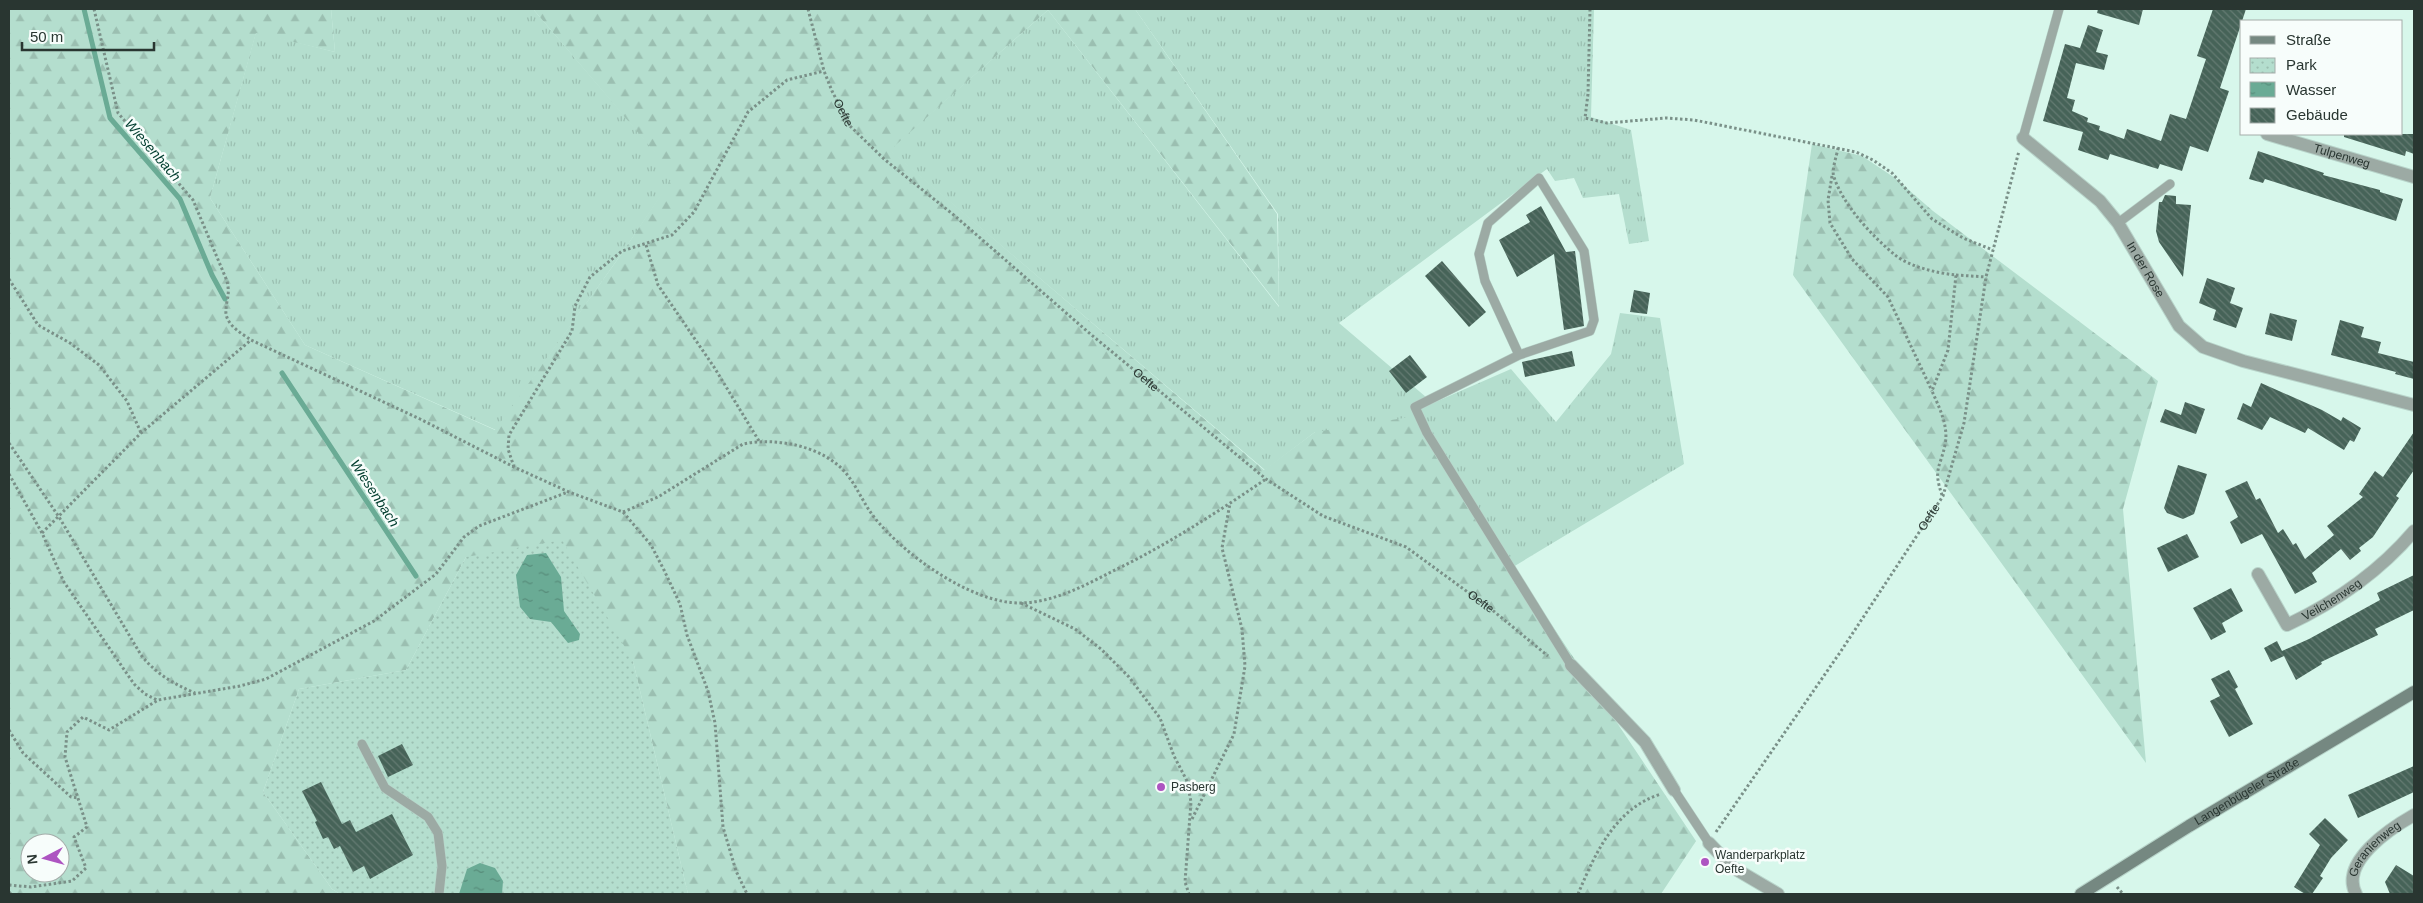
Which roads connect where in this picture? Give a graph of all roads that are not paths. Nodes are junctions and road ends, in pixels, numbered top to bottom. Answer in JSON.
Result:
{"nodes":[{"id":1,"x":2059,"y":9,"type":"edge"},
{"id":2,"x":2271,"y":135,"type":"edge"},
{"id":3,"x":2023,"y":138,"type":"joint"},
{"id":4,"x":2414,"y":177,"type":"edge"},
{"id":5,"x":2170,"y":184,"type":"dead end"},
{"id":6,"x":2118,"y":222,"type":"junction"},
{"id":7,"x":1519,"y":355,"type":"junction"},
{"id":8,"x":2414,"y":405,"type":"edge"},
{"id":9,"x":2414,"y":531,"type":"edge"},
{"id":10,"x":2258,"y":574,"type":"dead end"},
{"id":11,"x":1571,"y":665,"type":"joint"},
{"id":12,"x":2414,"y":692,"type":"edge"},
{"id":13,"x":362,"y":744,"type":"dead end"},
{"id":14,"x":1674,"y":790,"type":"joint"},
{"id":15,"x":2414,"y":815,"type":"edge"},
{"id":16,"x":1709,"y":843,"type":"joint"},
{"id":17,"x":439,"y":894,"type":"edge"},
{"id":18,"x":1778,"y":894,"type":"edge"},
{"id":19,"x":2081,"y":894,"type":"edge"},
{"id":20,"x":2356,"y":894,"type":"edge"}],
"edges":[{"from":1,"to":3,"type":"lane"},
{"from":2,"to":4,"type":"street","name":"Tulpenweg"},
{"from":3,"to":6,"type":"street","name":"In der Rose"},
{"from":5,"to":6,"type":"lane"},
{"from":6,"to":8,"type":"street","name":"In der Rose"},
{"from":7,"to":7,"type":"lane"},
{"from":7,"to":11,"type":"lane"},
{"from":9,"to":10,"type":"street","name":"Veilchenweg"},
{"from":11,"to":14,"type":"street"},
{"from":12,"to":19,"type":"main road","name":"Langenbügeler Straße"},
{"from":13,"to":17,"type":"lane"},
{"from":14,"to":16,"type":"lane"},
{"from":15,"to":20,"type":"street","name":"Geranienweg"},
{"from":16,"to":18,"type":"street"}]}
